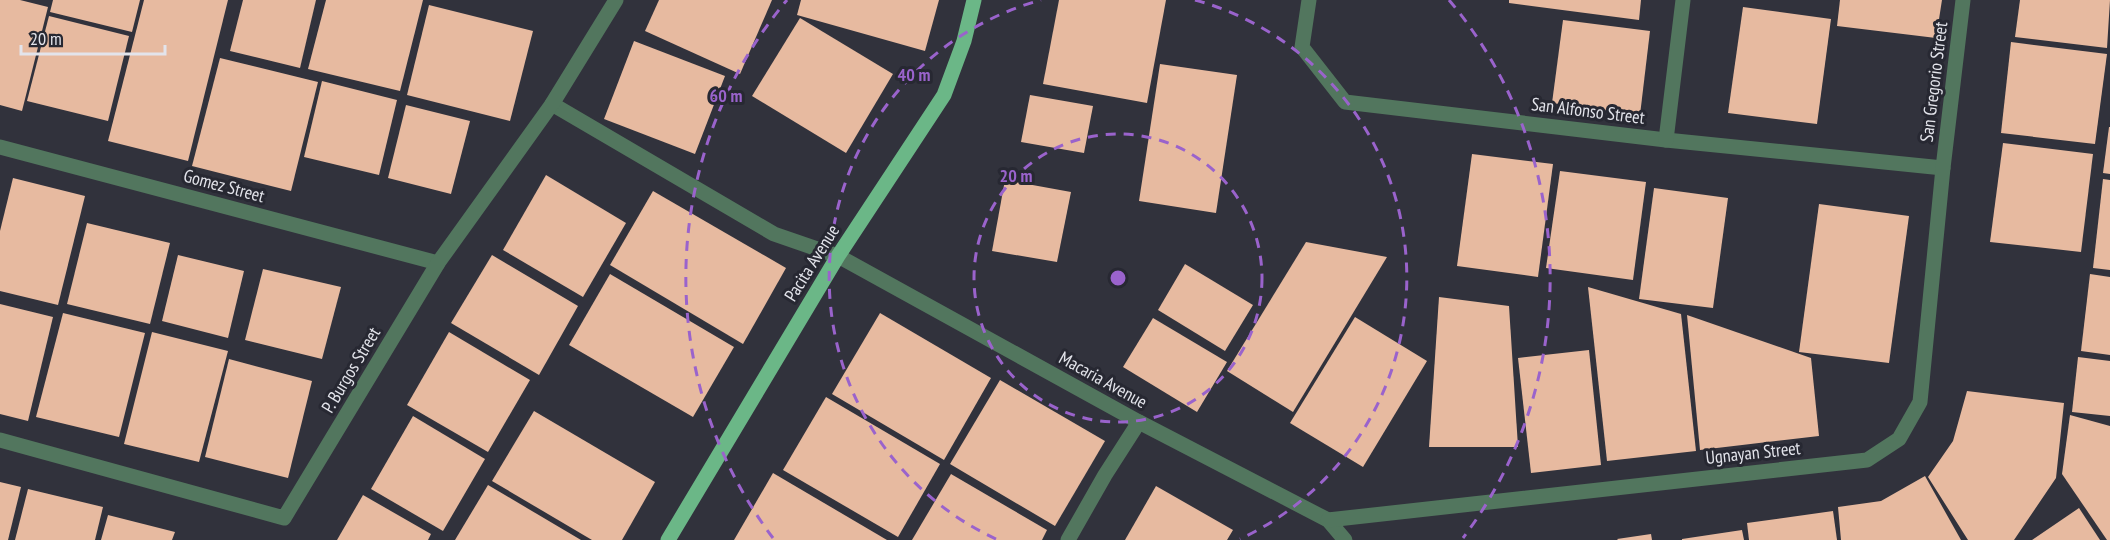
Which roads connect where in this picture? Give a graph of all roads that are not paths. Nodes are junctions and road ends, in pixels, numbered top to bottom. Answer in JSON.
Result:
{"nodes":[{"id":1,"x":616,"y":0,"type":"edge"},
{"id":2,"x":974,"y":0,"type":"edge"},
{"id":3,"x":1309,"y":0,"type":"edge"},
{"id":4,"x":1683,"y":0,"type":"edge"},
{"id":5,"x":1963,"y":0,"type":"edge"},
{"id":6,"x":552,"y":104,"type":"junction"},
{"id":7,"x":1666,"y":140,"type":"junction"},
{"id":8,"x":0,"y":147,"type":"edge"},
{"id":9,"x":1943,"y":168,"type":"junction"},
{"id":10,"x":838,"y":256,"type":"junction"},
{"id":11,"x":438,"y":263,"type":"junction"},
{"id":12,"x":1139,"y":423,"type":"junction"},
{"id":13,"x":0,"y":441,"type":"edge"},
{"id":14,"x":1328,"y":520,"type":"junction"},
{"id":15,"x":668,"y":540,"type":"edge"},
{"id":16,"x":1068,"y":540,"type":"edge"},
{"id":17,"x":1345,"y":540,"type":"edge"}],
"edges":[{"from":1,"to":6,"type":"street","name":"P. Burgos Street"},
{"from":2,"to":10,"type":"main road","name":"Pacita Avenue"},
{"from":3,"to":7,"type":"street","name":"San Alfonso Street"},
{"from":4,"to":7,"type":"street"},
{"from":5,"to":9,"type":"street","name":"San Gregorio Street"},
{"from":6,"to":10,"type":"street","name":"Macaria Avenue"},
{"from":6,"to":11,"type":"street","name":"P. Burgos Street"},
{"from":7,"to":9,"type":"street","name":"San Alfonso Street"},
{"from":8,"to":11,"type":"street","name":"Gomez Street"},
{"from":9,"to":14,"type":"street","name":"Ugnayan Street"},
{"from":10,"to":12,"type":"street","name":"Macaria Avenue"},
{"from":10,"to":15,"type":"main road","name":"Pacita Avenue"},
{"from":11,"to":13,"type":"street","name":"P. Burgos Street"},
{"from":12,"to":14,"type":"street","name":"Macaria Avenue"},
{"from":12,"to":16,"type":"street"},
{"from":14,"to":17,"type":"street","name":"Macaria Avenue"}]}
